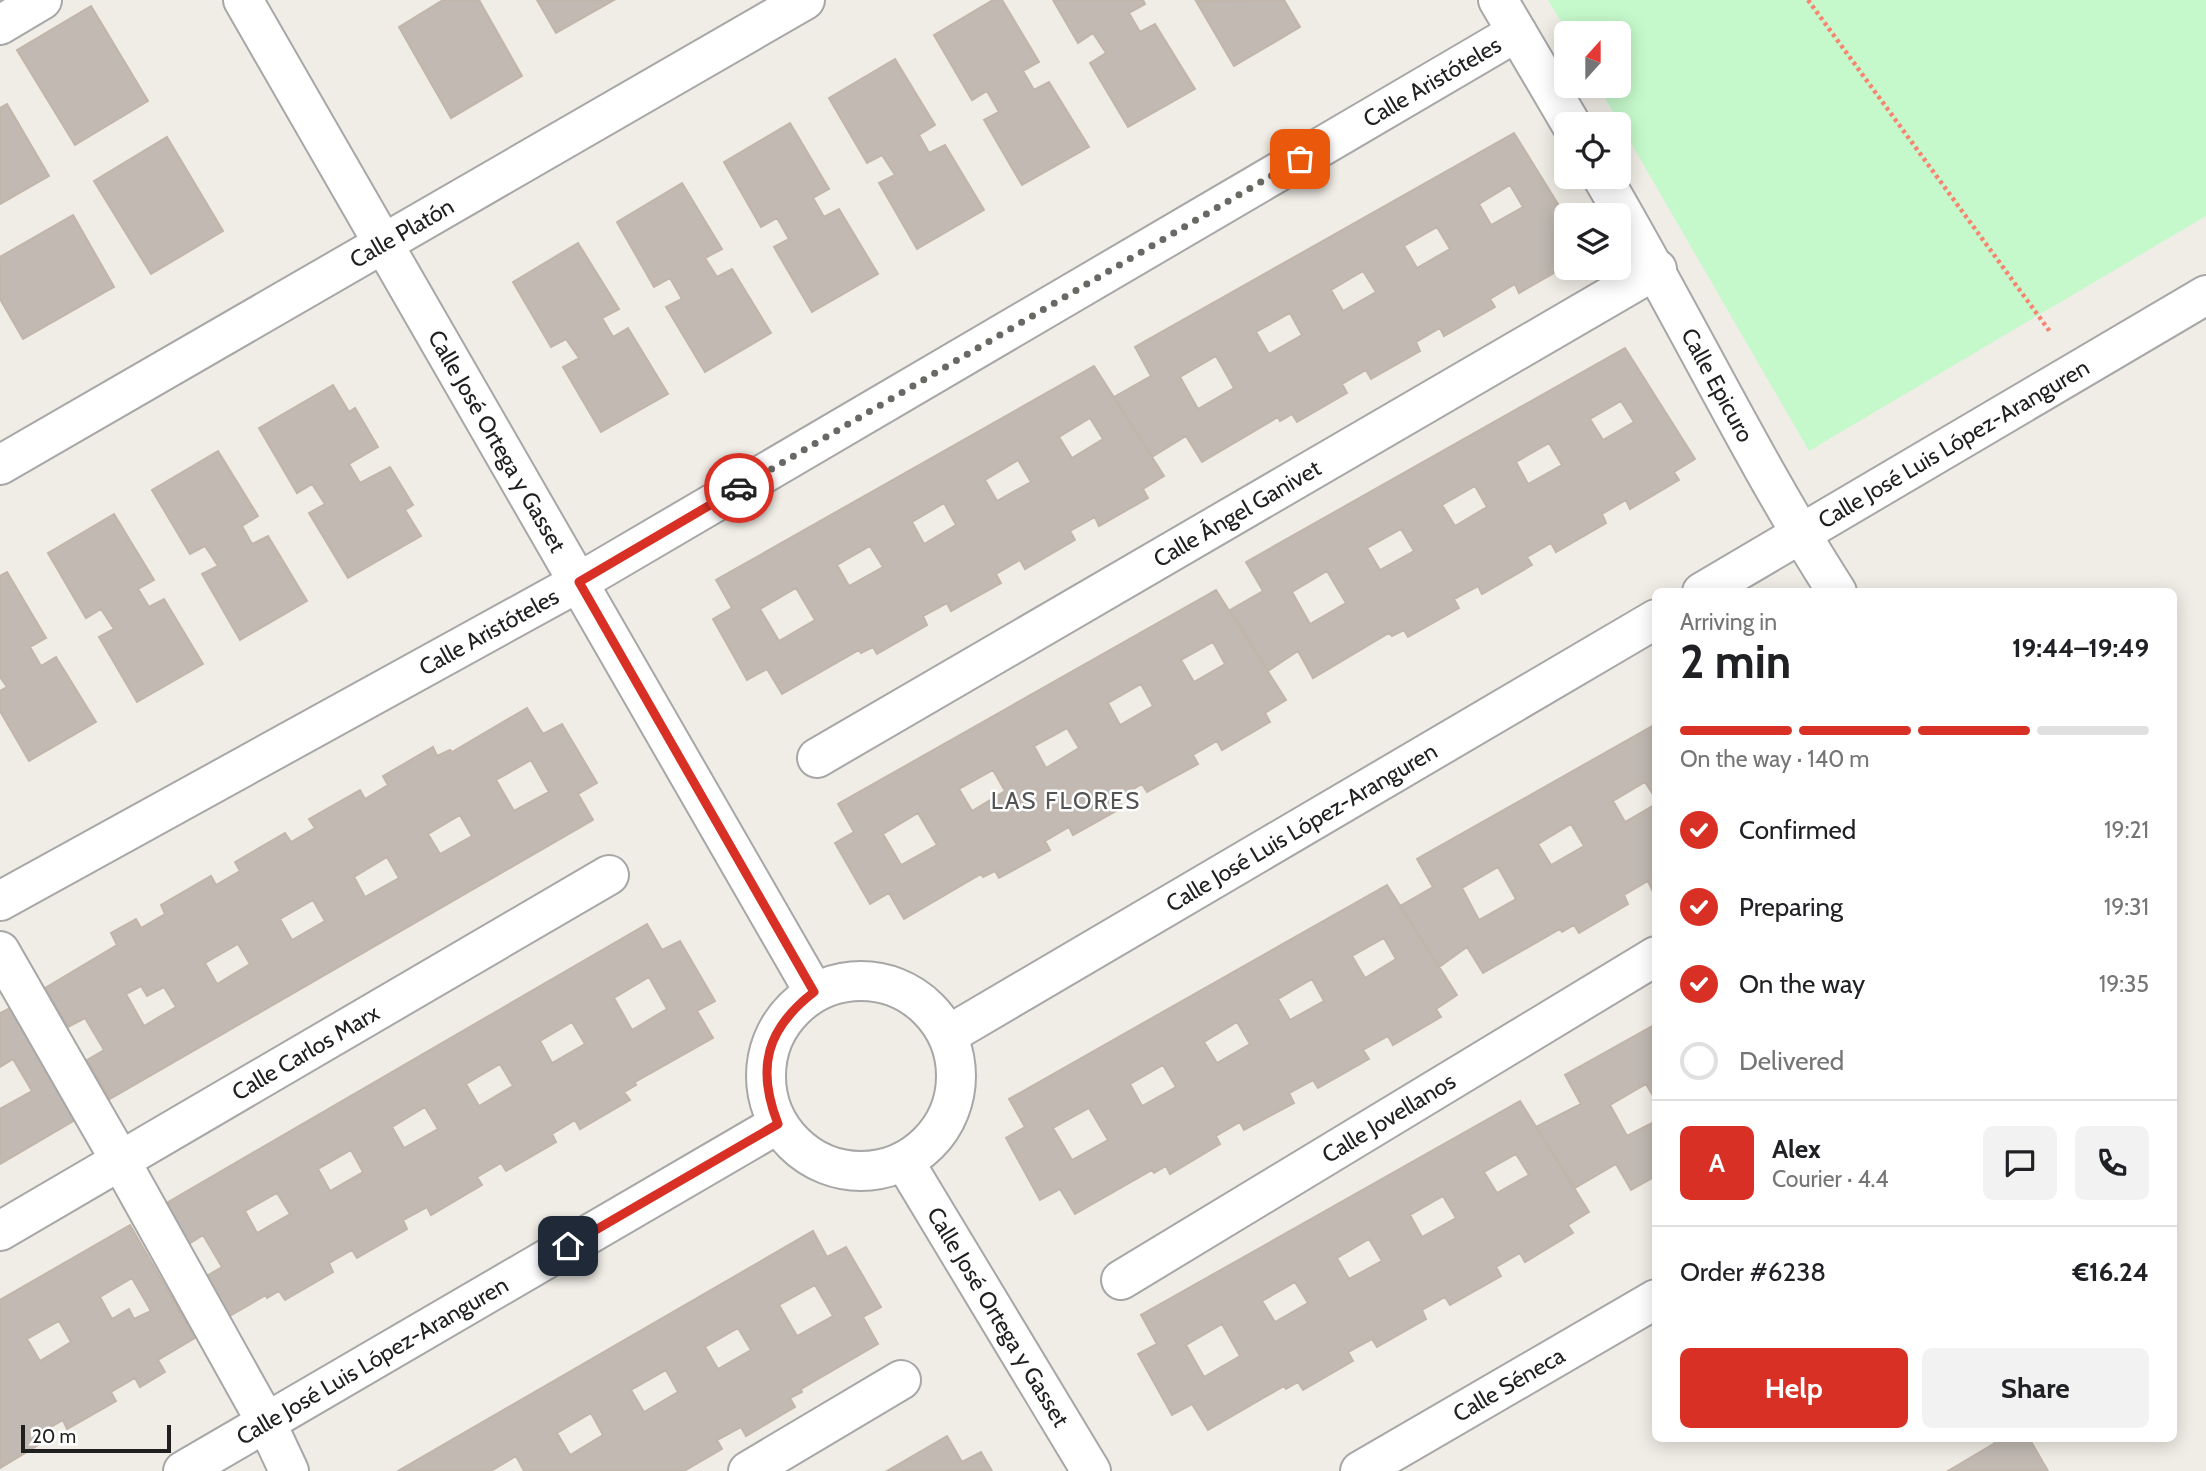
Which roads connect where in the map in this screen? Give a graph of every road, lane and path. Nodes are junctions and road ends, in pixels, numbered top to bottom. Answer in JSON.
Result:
{"nodes":[{"id":1,"x":42,"y":0,"type":"edge"},
{"id":2,"x":243,"y":0,"type":"edge"},
{"id":3,"x":805,"y":0,"type":"edge"},
{"id":4,"x":1808,"y":0,"type":"edge"},
{"id":5,"x":1507,"y":16,"type":"edge"},
{"id":6,"x":0,"y":25,"type":"edge"},
{"id":7,"x":1564,"y":112,"type":"edge"},
{"id":8,"x":1609,"y":189,"type":"edge"},
{"id":9,"x":383,"y":241,"type":"junction"},
{"id":10,"x":1657,"y":269,"type":"junction"},
{"id":11,"x":2206,"y":295,"type":"edge"},
{"id":12,"x":2078,"y":370,"type":"junction"},
{"id":13,"x":0,"y":465,"type":"edge"},
{"id":14,"x":1800,"y":534,"type":"junction"},
{"id":15,"x":579,"y":582,"type":"junction"},
{"id":16,"x":1709,"y":588,"type":"edge"},
{"id":17,"x":1834,"y":588,"type":"edge"},
{"id":18,"x":1652,"y":621,"type":"edge"},
{"id":19,"x":817,"y":758,"type":"dead end"},
{"id":20,"x":609,"y":875,"type":"dead end"},
{"id":21,"x":0,"y":901,"type":"edge"},
{"id":22,"x":0,"y":951,"type":"edge"},
{"id":23,"x":1652,"y":958,"type":"edge"},
{"id":24,"x":814,"y":992,"type":"junction"},
{"id":25,"x":948,"y":1035,"type":"junction"},
{"id":26,"x":778,"y":1124,"type":"junction"},
{"id":27,"x":120,"y":1160,"type":"junction"},
{"id":28,"x":904,"y":1161,"type":"junction"},
{"id":29,"x":0,"y":1231,"type":"edge"},
{"id":30,"x":1121,"y":1280,"type":"dead end"},
{"id":31,"x":1652,"y":1302,"type":"edge"},
{"id":32,"x":901,"y":1380,"type":"dead end"},
{"id":33,"x":266,"y":1422,"type":"junction"},
{"id":34,"x":183,"y":1471,"type":"edge"},
{"id":35,"x":289,"y":1471,"type":"edge"},
{"id":36,"x":748,"y":1471,"type":"edge"},
{"id":37,"x":1091,"y":1471,"type":"edge"},
{"id":38,"x":1360,"y":1471,"type":"edge"}],
"edges":[{"from":1,"to":6,"type":"street"},
{"from":2,"to":9,"type":"street","name":"Calle José Ortega y Gasset"},
{"from":3,"to":9,"type":"street","name":"Calle Platón"},
{"from":4,"to":12,"type":"path"},
{"from":5,"to":7,"type":"street"},
{"from":5,"to":15,"type":"street","name":"Calle Aristóteles"},
{"from":8,"to":10,"type":"street","name":"Calle Epicuro"},
{"from":9,"to":13,"type":"street","name":"Calle Platón"},
{"from":9,"to":15,"type":"street","name":"Calle José Ortega y Gasset"},
{"from":10,"to":14,"type":"street","name":"Calle Epicuro"},
{"from":10,"to":19,"type":"street","name":"Calle Ángel Ganivet"},
{"from":11,"to":12,"type":"street","name":"Calle José Luis López-Aranguren"},
{"from":12,"to":14,"type":"street","name":"Calle José Luis López-Aranguren"},
{"from":14,"to":16,"type":"street","name":"Calle José Luis López-Aranguren"},
{"from":14,"to":17,"type":"street","name":"Calle Epicuro"},
{"from":15,"to":21,"type":"street","name":"Calle Aristóteles"},
{"from":15,"to":24,"type":"street","name":"Calle José Ortega y Gasset"},
{"from":18,"to":25,"type":"street","name":"Calle José Luis López-Aranguren"},
{"from":20,"to":27,"type":"street","name":"Calle Carlos Marx"},
{"from":22,"to":27,"type":"street"},
{"from":23,"to":30,"type":"street","name":"Calle Jovellanos"},
{"from":24,"to":25,"type":"street"},
{"from":24,"to":26,"type":"street"},
{"from":25,"to":28,"type":"street"},
{"from":26,"to":28,"type":"street"},
{"from":26,"to":33,"type":"street","name":"Calle José Luis López-Aranguren"},
{"from":27,"to":29,"type":"street","name":"Calle Carlos Marx"},
{"from":27,"to":33,"type":"street"},
{"from":28,"to":37,"type":"street","name":"Calle José Ortega y Gasset"},
{"from":31,"to":38,"type":"street","name":"Calle Séneca"},
{"from":32,"to":36,"type":"street"},
{"from":33,"to":34,"type":"street","name":"Calle José Luis López-Aranguren"},
{"from":33,"to":35,"type":"street"}]}
